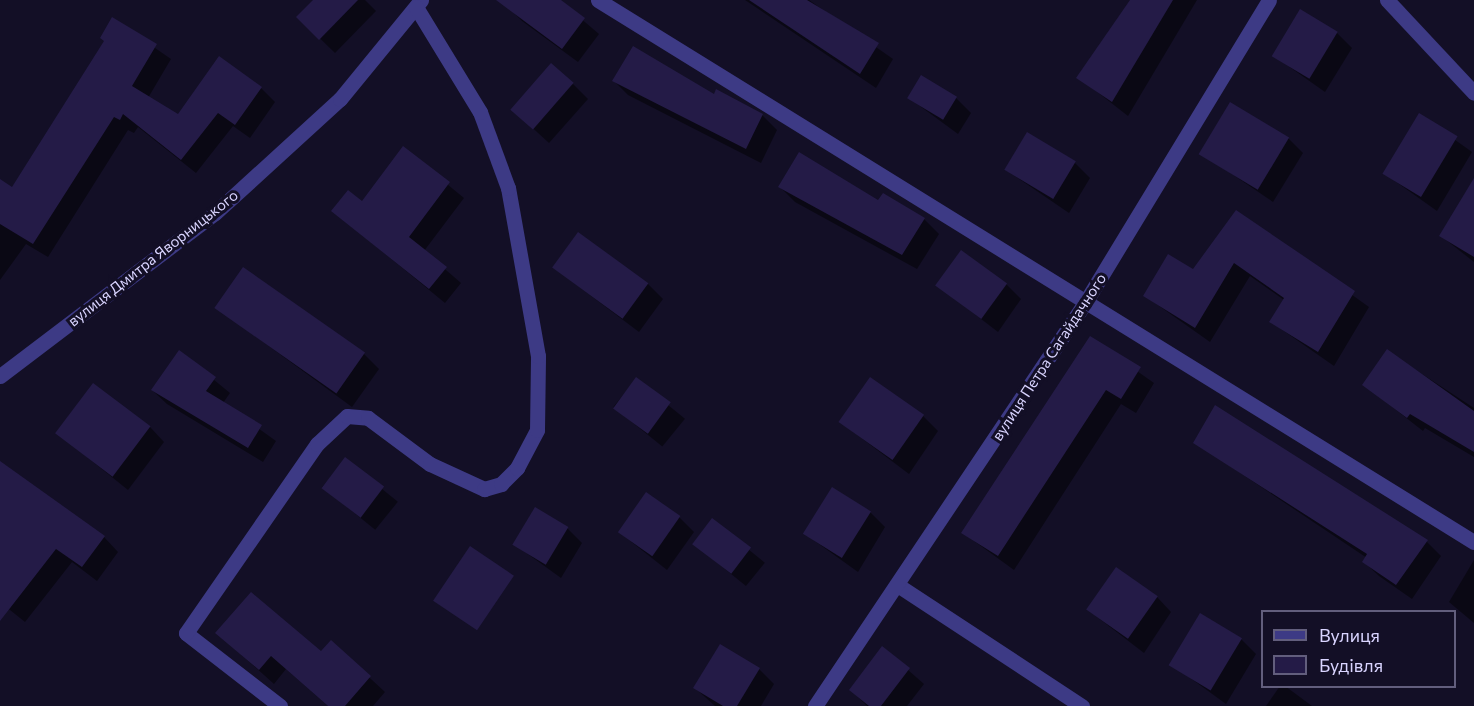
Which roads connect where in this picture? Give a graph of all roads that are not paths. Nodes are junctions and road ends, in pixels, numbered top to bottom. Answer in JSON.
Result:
{"nodes":[{"id":1,"x":598,"y":0,"type":"edge"},
{"id":2,"x":1269,"y":0,"type":"edge"},
{"id":3,"x":1386,"y":0,"type":"edge"},
{"id":4,"x":419,"y":3,"type":"edge"},
{"id":5,"x":1474,"y":93,"type":"edge"},
{"id":6,"x":1086,"y":301,"type":"junction"},
{"id":7,"x":0,"y":376,"type":"edge"},
{"id":8,"x":1474,"y":542,"type":"edge"},
{"id":9,"x":899,"y":586,"type":"junction"},
{"id":10,"x":280,"y":706,"type":"edge"},
{"id":11,"x":815,"y":706,"type":"edge"},
{"id":12,"x":1082,"y":706,"type":"edge"}],
"edges":[{"from":1,"to":6,"type":"street"},
{"from":2,"to":6,"type":"street","name":"вулиця Петра Сагайдачного"},
{"from":3,"to":5,"type":"street"},
{"from":4,"to":7,"type":"street","name":"вулиця Дмитра Яворницького"},
{"from":4,"to":10,"type":"street"},
{"from":6,"to":8,"type":"street"},
{"from":6,"to":9,"type":"street","name":"вулиця Петра Сагайдачного"},
{"from":9,"to":11,"type":"street","name":"вулиця Петра Сагайдачного"},
{"from":9,"to":12,"type":"street"}]}
